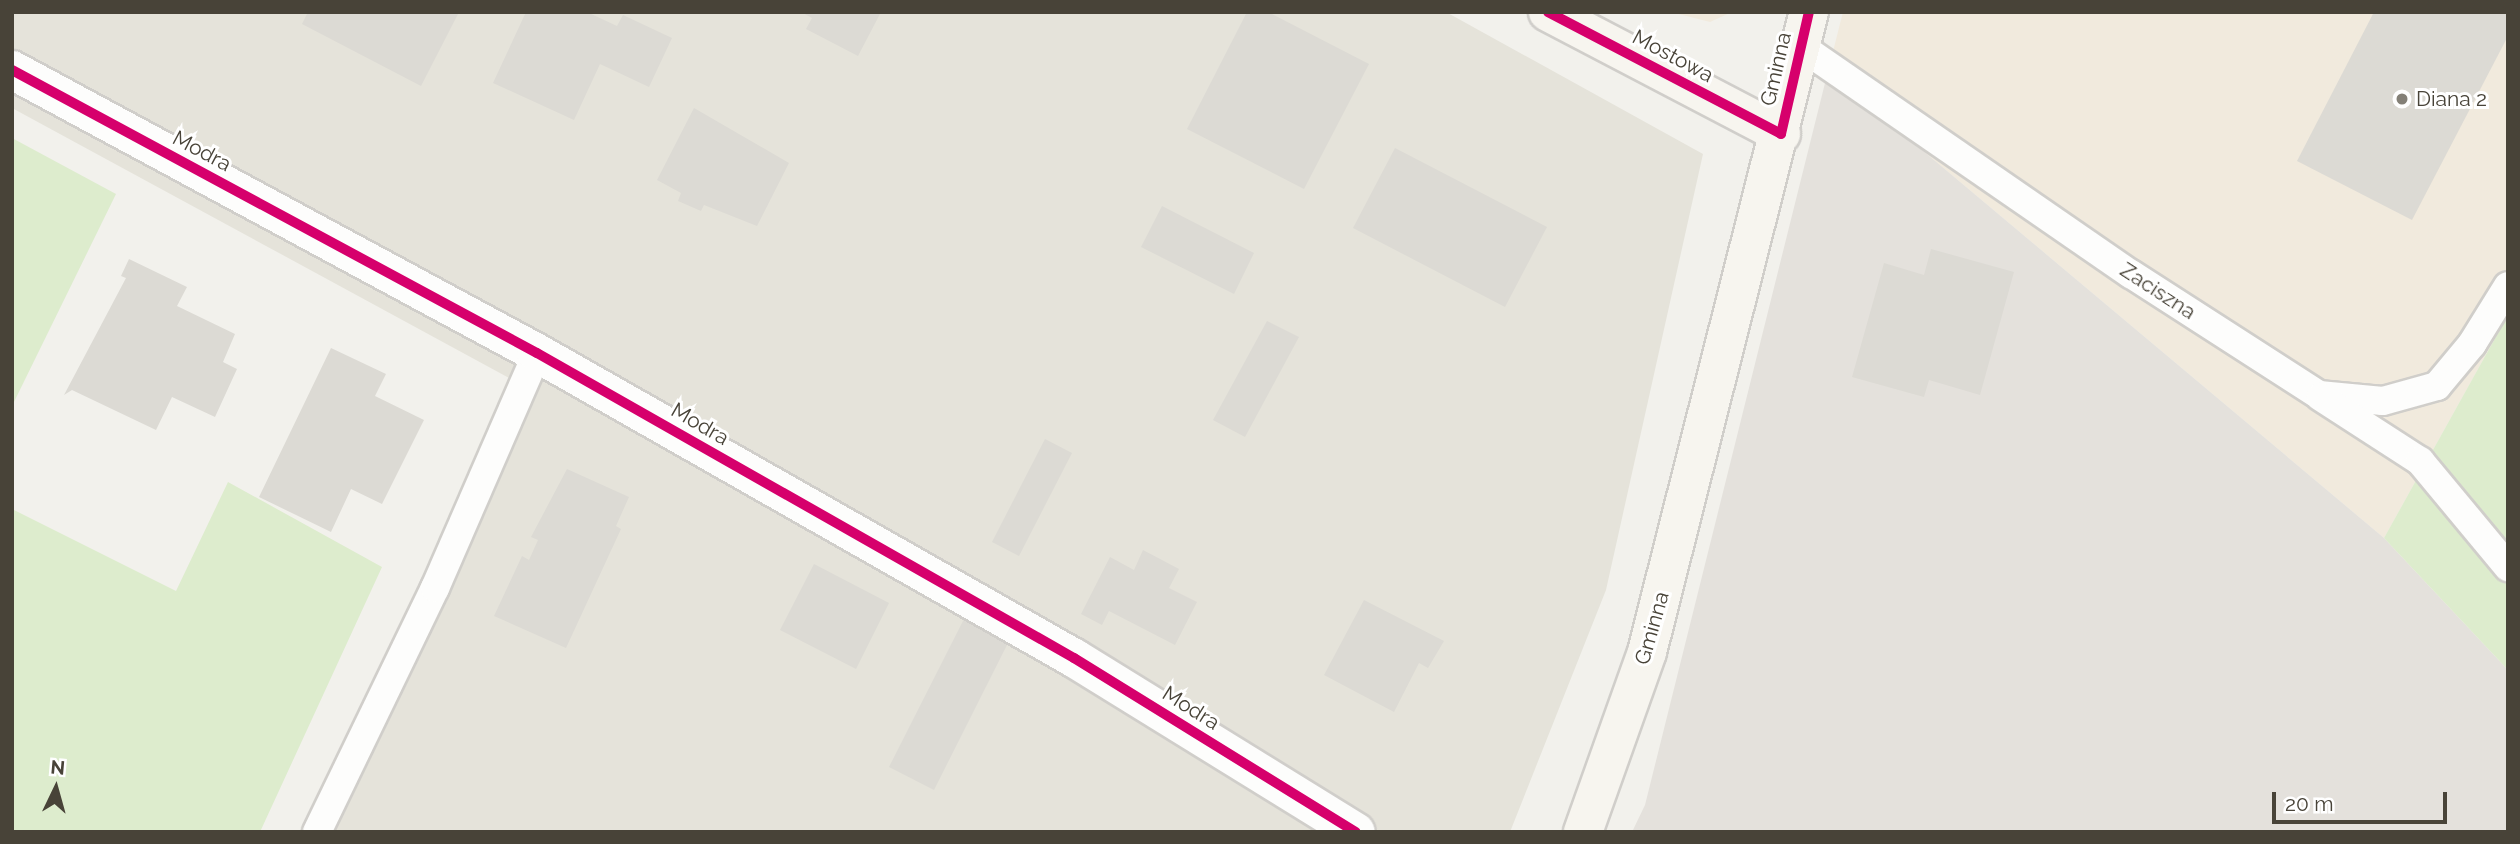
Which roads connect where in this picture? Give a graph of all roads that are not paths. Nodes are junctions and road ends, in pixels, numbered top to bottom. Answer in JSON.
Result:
{"nodes":[{"id":1,"x":1548,"y":12,"type":"edge"},
{"id":2,"x":1805,"y":29,"type":"edge"},
{"id":3,"x":12,"y":71,"type":"edge"},
{"id":4,"x":1781,"y":134,"type":"junction"},
{"id":5,"x":2508,"y":286,"type":"edge"},
{"id":6,"x":537,"y":354,"type":"junction"},
{"id":7,"x":2319,"y":395,"type":"junction"},
{"id":8,"x":2508,"y":567,"type":"edge"},
{"id":9,"x":317,"y":832,"type":"edge"},
{"id":10,"x":1356,"y":832,"type":"edge"},
{"id":11,"x":1583,"y":832,"type":"edge"}],
"edges":[{"from":1,"to":4,"type":"main road","name":"Mostowa"},
{"from":2,"to":4,"type":"main road","name":"Gminna"},
{"from":2,"to":7,"type":"lane","name":"Zaciszna"},
{"from":3,"to":6,"type":"street","name":"Modra"},
{"from":4,"to":11,"type":"main road","name":"Gminna"},
{"from":5,"to":7,"type":"lane","name":"Zaciszna"},
{"from":6,"to":9,"type":"lane"},
{"from":6,"to":10,"type":"street","name":"Modra"},
{"from":7,"to":8,"type":"lane"}]}
